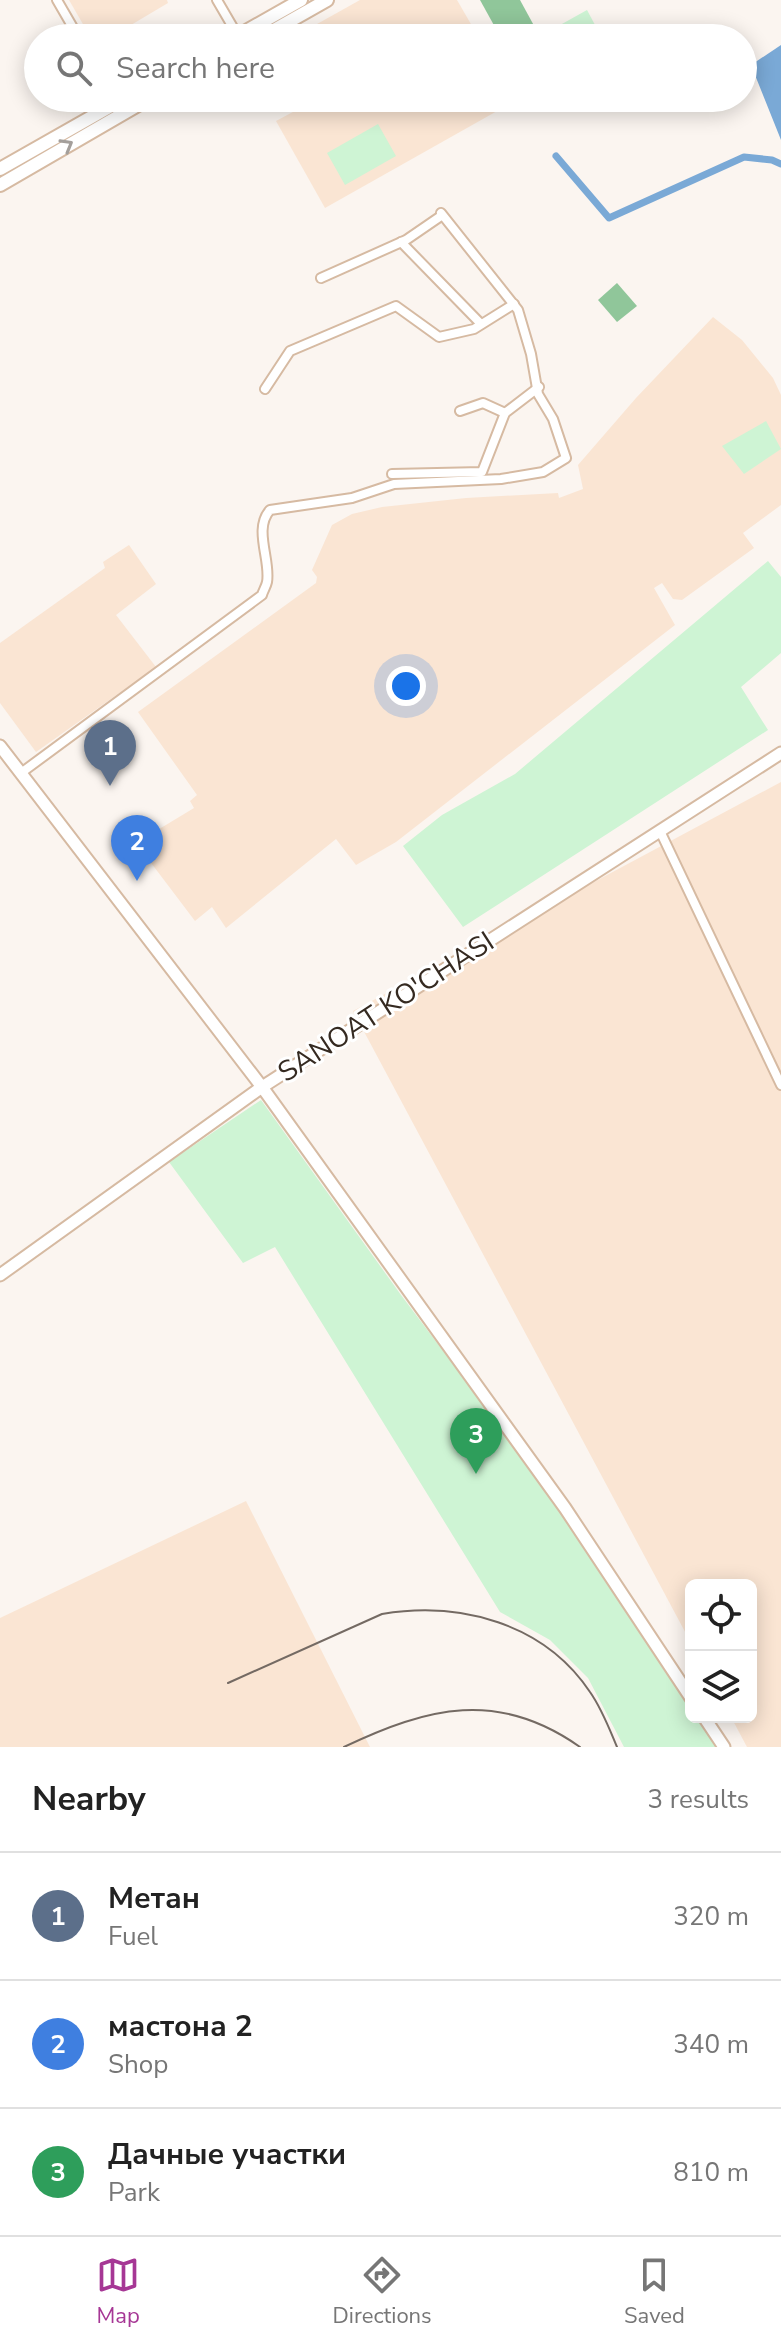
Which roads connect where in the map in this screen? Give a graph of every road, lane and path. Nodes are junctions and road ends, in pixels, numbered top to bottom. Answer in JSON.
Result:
{"nodes":[{"id":1,"x":57,"y":0,"type":"edge"},
{"id":2,"x":217,"y":0,"type":"edge"},
{"id":3,"x":301,"y":0,"type":"edge"},
{"id":4,"x":327,"y":0,"type":"edge"},
{"id":5,"x":71,"y":24,"type":"edge"},
{"id":6,"x":229,"y":24,"type":"edge"},
{"id":7,"x":259,"y":24,"type":"edge"},
{"id":8,"x":285,"y":24,"type":"edge"},
{"id":9,"x":100,"y":112,"type":"edge"},
{"id":10,"x":126,"y":112,"type":"edge"},
{"id":11,"x":0,"y":169,"type":"edge"},
{"id":12,"x":0,"y":185,"type":"edge"},
{"id":13,"x":401,"y":242,"type":"junction"},
{"id":14,"x":321,"y":278,"type":"dead end"},
{"id":15,"x":514,"y":304,"type":"junction"},
{"id":16,"x":481,"y":324,"type":"junction"},
{"id":17,"x":539,"y":387,"type":"junction"},
{"id":18,"x":265,"y":389,"type":"dead end"},
{"id":19,"x":460,"y":411,"type":"dead end"},
{"id":20,"x":505,"y":413,"type":"junction"},
{"id":21,"x":392,"y":474,"type":"dead end"},
{"id":22,"x":0,"y":746,"type":"edge"},
{"id":23,"x":781,"y":753,"type":"edge"},
{"id":24,"x":21,"y":773,"type":"junction"},
{"id":25,"x":660,"y":831,"type":"junction"},
{"id":26,"x":781,"y":1085,"type":"edge"},
{"id":27,"x":262,"y":1087,"type":"junction"},
{"id":28,"x":0,"y":1275,"type":"edge"},
{"id":29,"x":685,"y":1689,"type":"edge"},
{"id":30,"x":708,"y":1723,"type":"edge"},
{"id":31,"x":724,"y":1747,"type":"edge"}],
"edges":[{"from":1,"to":5,"type":"street"},
{"from":2,"to":6,"type":"street"},
{"from":3,"to":7,"type":"main road"},
{"from":4,"to":8,"type":"main road"},
{"from":9,"to":11,"type":"main road"},
{"from":12,"to":10,"type":"main road","one_way":true},
{"from":13,"to":14,"type":"street"},
{"from":13,"to":15,"type":"street"},
{"from":13,"to":16,"type":"street"},
{"from":15,"to":16,"type":"street"},
{"from":15,"to":17,"type":"street"},
{"from":16,"to":18,"type":"street"},
{"from":17,"to":20,"type":"street"},
{"from":17,"to":24,"type":"street"},
{"from":19,"to":20,"type":"street"},
{"from":20,"to":21,"type":"street"},
{"from":22,"to":24,"type":"main road"},
{"from":23,"to":25,"type":"main road","name":"SANOAT KO'CHASI"},
{"from":24,"to":27,"type":"main road"},
{"from":25,"to":26,"type":"street"},
{"from":25,"to":27,"type":"main road","name":"SANOAT KO'CHASI"},
{"from":27,"to":28,"type":"main road","name":"SANOAT KO'CHASI"},
{"from":27,"to":29,"type":"main road"},
{"from":30,"to":31,"type":"main road"}]}
